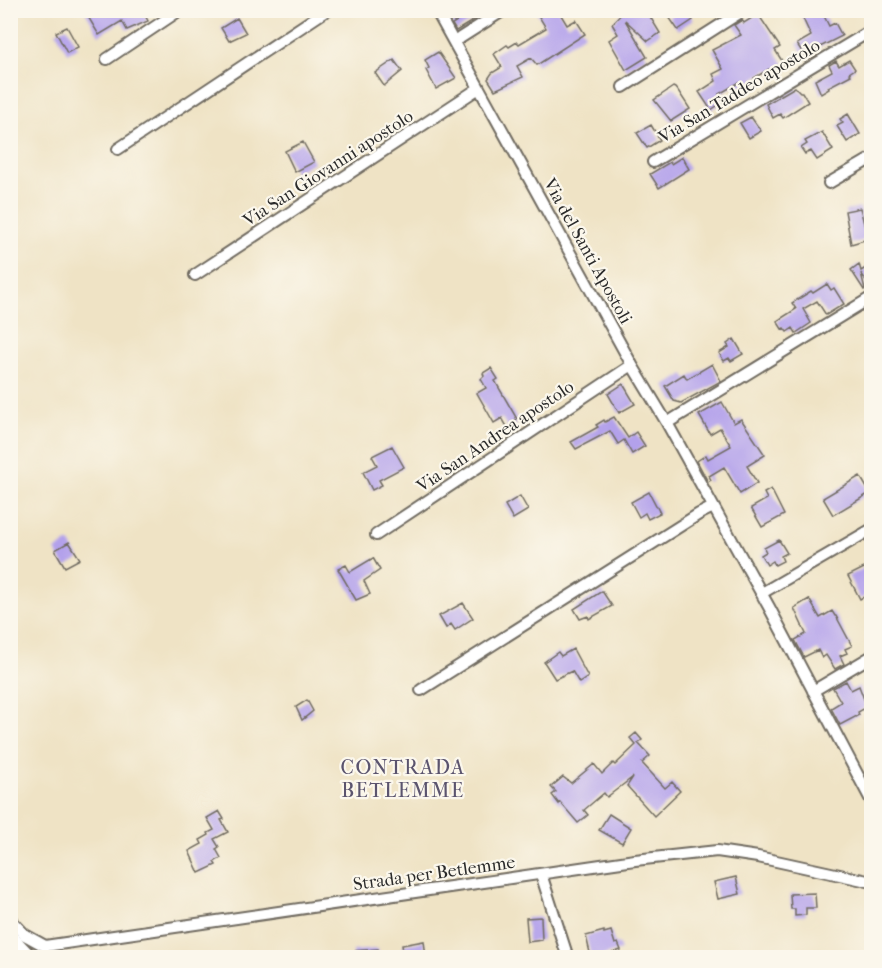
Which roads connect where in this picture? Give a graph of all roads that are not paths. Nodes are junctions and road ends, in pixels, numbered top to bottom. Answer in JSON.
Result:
{"nodes":[{"id":1,"x":180,"y":10,"type":"edge"},
{"id":2,"x":327,"y":10,"type":"edge"},
{"id":3,"x":436,"y":10,"type":"edge"},
{"id":4,"x":504,"y":10,"type":"edge"},
{"id":5,"x":744,"y":10,"type":"edge"},
{"id":6,"x":872,"y":30,"type":"edge"},
{"id":7,"x":460,"y":38,"type":"dead end"},
{"id":8,"x":107,"y":59,"type":"dead end"},
{"id":9,"x":622,"y":87,"type":"dead end"},
{"id":10,"x":479,"y":88,"type":"junction"},
{"id":11,"x":118,"y":149,"type":"dead end"},
{"id":12,"x":872,"y":158,"type":"edge"},
{"id":13,"x":653,"y":162,"type":"dead end"},
{"id":14,"x":829,"y":183,"type":"dead end"},
{"id":15,"x":195,"y":275,"type":"dead end"},
{"id":16,"x":872,"y":297,"type":"edge"},
{"id":17,"x":632,"y":365,"type":"junction"},
{"id":18,"x":667,"y":423,"type":"junction"},
{"id":19,"x":713,"y":507,"type":"junction"},
{"id":20,"x":872,"y":529,"type":"edge"},
{"id":21,"x":376,"y":535,"type":"dead end"},
{"id":22,"x":762,"y":593,"type":"junction"},
{"id":23,"x":872,"y":656,"type":"edge"},
{"id":24,"x":421,"y":690,"type":"dead end"},
{"id":25,"x":813,"y":691,"type":"junction"},
{"id":26,"x":872,"y":802,"type":"edge"},
{"id":27,"x":541,"y":874,"type":"junction"},
{"id":28,"x":872,"y":882,"type":"edge"},
{"id":29,"x":10,"y":920,"type":"edge"},
{"id":30,"x":10,"y":934,"type":"edge"},
{"id":31,"x":33,"y":957,"type":"edge"},
{"id":32,"x":568,"y":957,"type":"edge"}],
"edges":[{"from":1,"to":8,"type":"street"},
{"from":2,"to":11,"type":"street"},
{"from":3,"to":10,"type":"street","name":"Via del Santi Apostoli"},
{"from":4,"to":7,"type":"street"},
{"from":5,"to":9,"type":"street"},
{"from":6,"to":13,"type":"street","name":"Via San Taddeo apostolo"},
{"from":10,"to":15,"type":"street","name":"Via San Giovanni apostolo"},
{"from":10,"to":17,"type":"street","name":"Via del Santi Apostoli"},
{"from":12,"to":14,"type":"street"},
{"from":16,"to":18,"type":"street"},
{"from":17,"to":18,"type":"street","name":"Via del Santi Apostoli"},
{"from":17,"to":21,"type":"street","name":"Via San Andrea apostolo"},
{"from":18,"to":19,"type":"street","name":"Via del Santi Apostoli"},
{"from":19,"to":22,"type":"street","name":"Via del Santi Apostoli"},
{"from":19,"to":24,"type":"street"},
{"from":20,"to":22,"type":"street"},
{"from":22,"to":25,"type":"street","name":"Via del Santi Apostoli"},
{"from":23,"to":25,"type":"street"},
{"from":25,"to":26,"type":"street","name":"Via del Santi Apostoli"},
{"from":27,"to":28,"type":"street","name":"Strada per Betlemme"},
{"from":27,"to":29,"type":"street","name":"Strada per Betlemme"},
{"from":27,"to":32,"type":"street"},
{"from":30,"to":31,"type":"street"}]}
